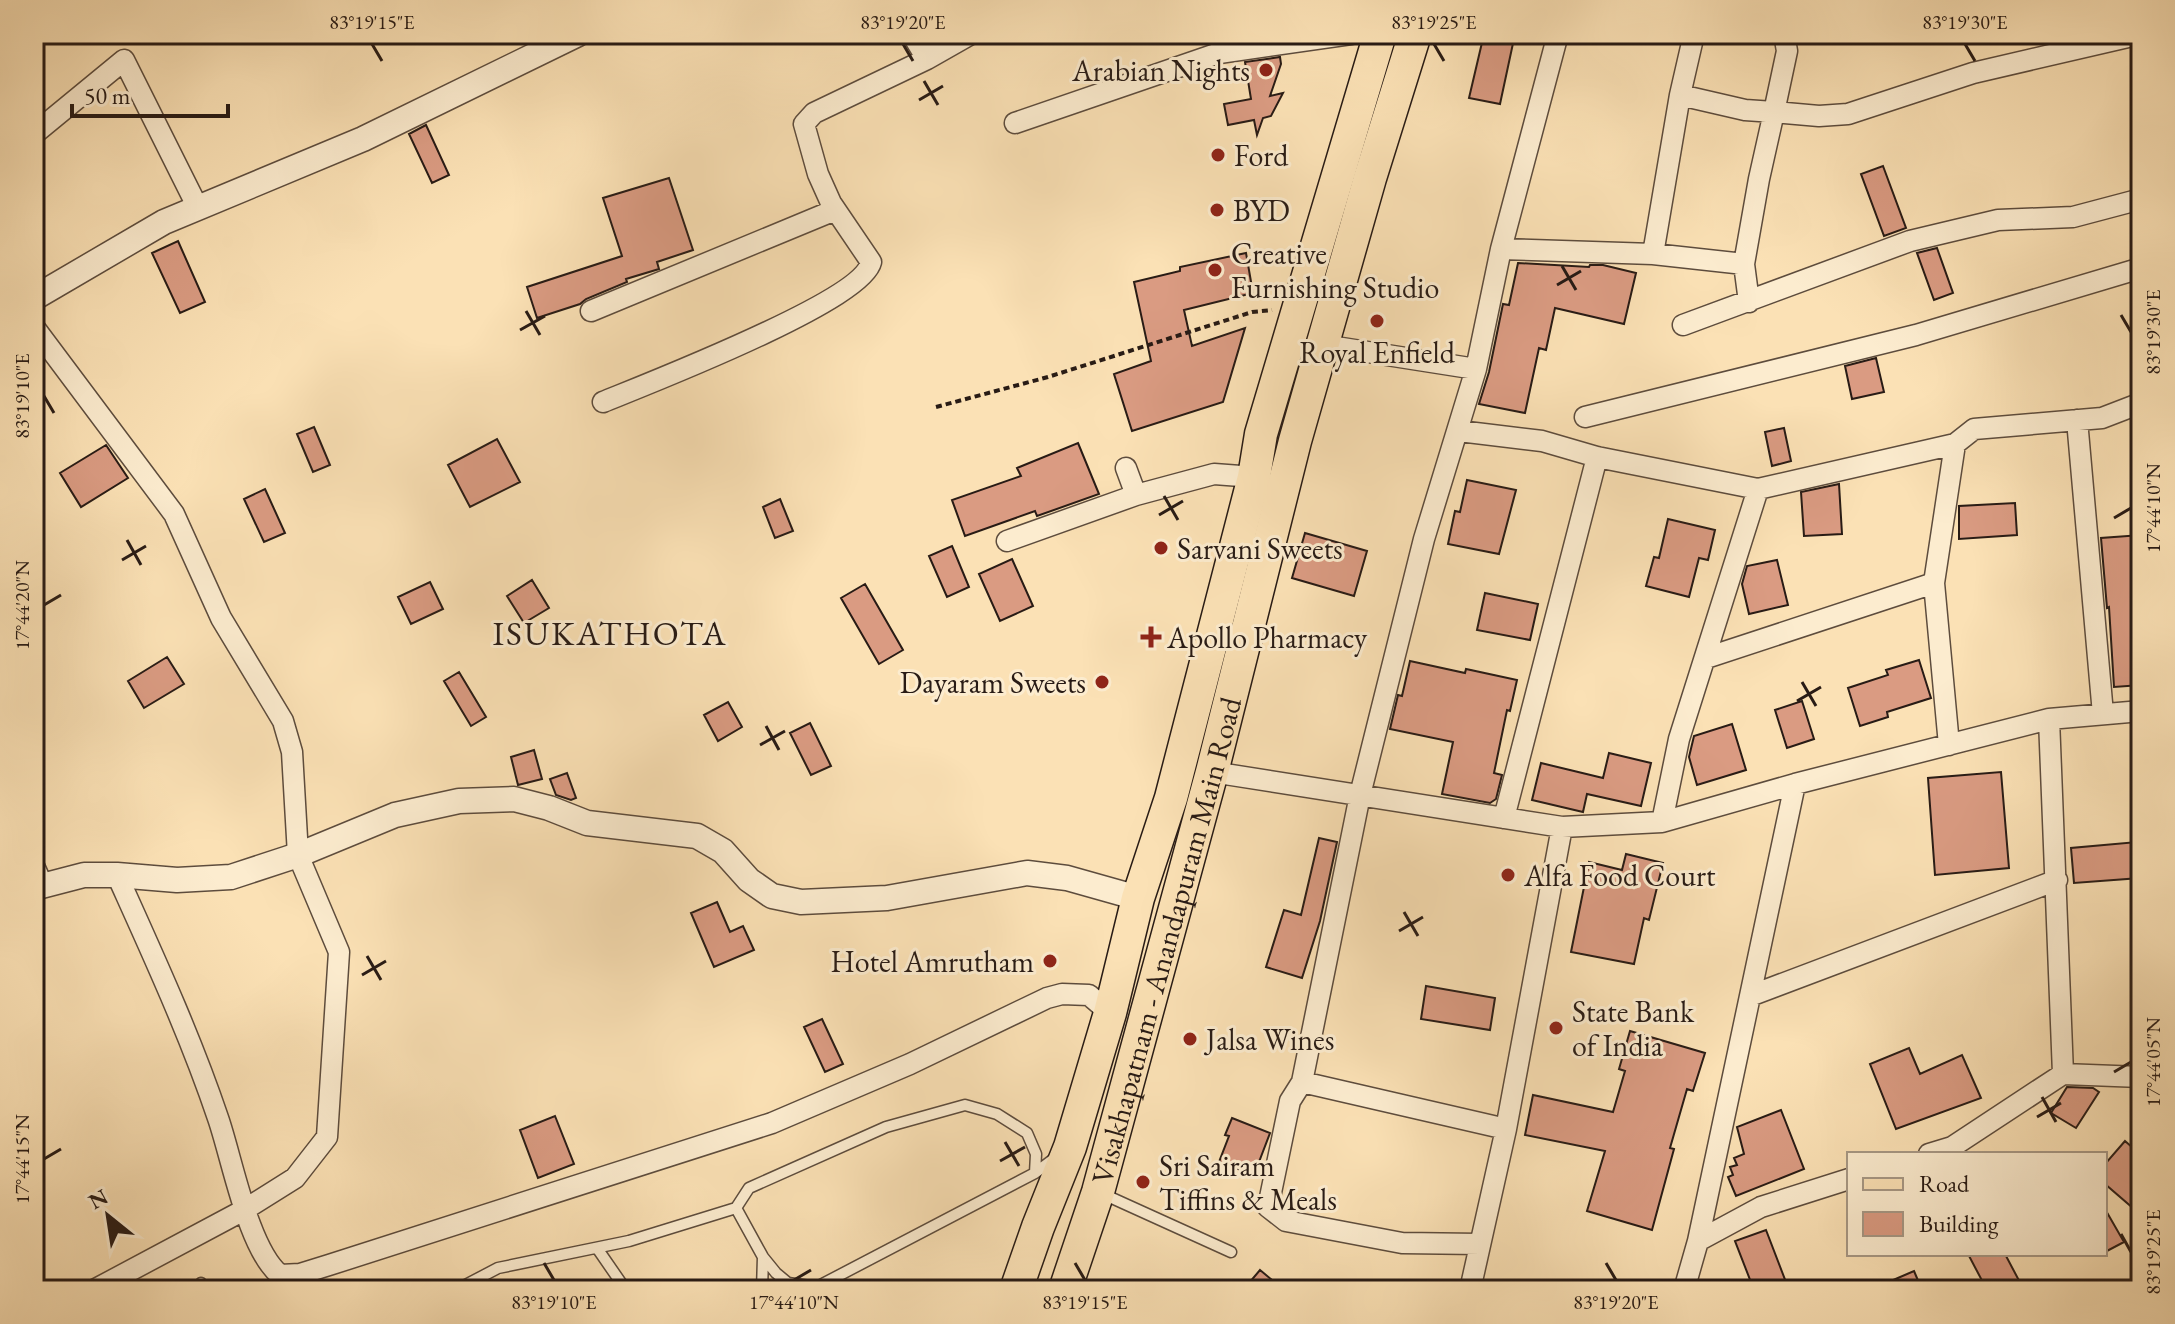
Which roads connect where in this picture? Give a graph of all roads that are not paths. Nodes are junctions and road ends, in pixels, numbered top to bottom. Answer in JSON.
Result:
{"nodes":[{"id":1,"x":578,"y":34,"type":"edge"},
{"id":2,"x":912,"y":34,"type":"edge"},
{"id":3,"x":971,"y":34,"type":"edge"},
{"id":4,"x":1351,"y":34,"type":"edge"},
{"id":5,"x":1380,"y":34,"type":"edge"},
{"id":6,"x":1558,"y":34,"type":"edge"},
{"id":7,"x":1694,"y":34,"type":"edge"},
{"id":8,"x":1784,"y":34,"type":"edge"},
{"id":9,"x":2141,"y":34,"type":"edge"},
{"id":10,"x":1410,"y":35,"type":"edge"},
{"id":11,"x":927,"y":59,"type":"junction"},
{"id":12,"x":1680,"y":95,"type":"junction"},
{"id":13,"x":1774,"y":112,"type":"junction"},
{"id":14,"x":1015,"y":123,"type":"dead end"},
{"id":15,"x":34,"y":134,"type":"edge"},
{"id":16,"x":2141,"y":199,"type":"edge"},
{"id":17,"x":198,"y":208,"type":"junction"},
{"id":18,"x":835,"y":210,"type":"junction"},
{"id":19,"x":1501,"y":249,"type":"junction"},
{"id":20,"x":1653,"y":254,"type":"junction"},
{"id":21,"x":1744,"y":264,"type":"junction"},
{"id":22,"x":2141,"y":268,"type":"edge"},
{"id":23,"x":34,"y":298,"type":"edge"},
{"id":24,"x":1749,"y":302,"type":"junction"},
{"id":25,"x":591,"y":311,"type":"dead end"},
{"id":26,"x":1683,"y":325,"type":"dead end"},
{"id":27,"x":34,"y":327,"type":"edge"},
{"id":28,"x":1323,"y":345,"type":"junction"},
{"id":29,"x":1476,"y":369,"type":"junction"},
{"id":30,"x":603,"y":402,"type":"dead end"},
{"id":31,"x":2141,"y":403,"type":"edge"},
{"id":32,"x":1585,"y":417,"type":"dead end"},
{"id":33,"x":2077,"y":420,"type":"junction"},
{"id":34,"x":1459,"y":431,"type":"junction"},
{"id":35,"x":1955,"y":444,"type":"junction"},
{"id":36,"x":1597,"y":457,"type":"junction"},
{"id":37,"x":1126,"y":468,"type":"dead end"},
{"id":38,"x":1254,"y":477,"type":"junction"},
{"id":39,"x":1758,"y":489,"type":"junction"},
{"id":40,"x":1136,"y":495,"type":"junction"},
{"id":41,"x":1007,"y":541,"type":"dead end"},
{"id":42,"x":1934,"y":583,"type":"junction"},
{"id":43,"x":1706,"y":658,"type":"junction"},
{"id":44,"x":2141,"y":711,"type":"edge"},
{"id":45,"x":2103,"y":714,"type":"junction"},
{"id":46,"x":2049,"y":719,"type":"junction"},
{"id":47,"x":1949,"y":745,"type":"junction"},
{"id":48,"x":1212,"y":772,"type":"junction"},
{"id":49,"x":1795,"y":784,"type":"junction"},
{"id":50,"x":1360,"y":795,"type":"junction"},
{"id":51,"x":1504,"y":818,"type":"junction"},
{"id":52,"x":1662,"y":822,"type":"junction"},
{"id":53,"x":1562,"y":827,"type":"junction"},
{"id":54,"x":298,"y":855,"type":"junction"},
{"id":55,"x":117,"y":875,"type":"junction"},
{"id":56,"x":37,"y":880,"type":"edge"},
{"id":57,"x":2057,"y":880,"type":"junction"},
{"id":58,"x":1138,"y":898,"type":"junction"},
{"id":59,"x":1750,"y":996,"type":"junction"},
{"id":60,"x":1110,"y":1013,"type":"junction"},
{"id":61,"x":2063,"y":1074,"type":"junction"},
{"id":62,"x":2141,"y":1077,"type":"edge"},
{"id":63,"x":1302,"y":1082,"type":"junction"},
{"id":64,"x":1506,"y":1129,"type":"junction"},
{"id":65,"x":1070,"y":1147,"type":"junction"},
{"id":66,"x":1936,"y":1152,"type":"edge"},
{"id":67,"x":1035,"y":1173,"type":"junction"},
{"id":68,"x":1847,"y":1180,"type":"edge"},
{"id":69,"x":1098,"y":1192,"type":"junction"},
{"id":70,"x":736,"y":1208,"type":"junction"},
{"id":71,"x":244,"y":1210,"type":"junction"},
{"id":72,"x":1698,"y":1241,"type":"junction"},
{"id":73,"x":1480,"y":1244,"type":"junction"},
{"id":74,"x":597,"y":1248,"type":"junction"},
{"id":75,"x":1231,"y":1252,"type":"dead end"},
{"id":76,"x":763,"y":1257,"type":"junction"},
{"id":77,"x":814,"y":1288,"type":"edge"},
{"id":78,"x":94,"y":1290,"type":"edge"},
{"id":79,"x":456,"y":1290,"type":"edge"},
{"id":80,"x":626,"y":1290,"type":"edge"},
{"id":81,"x":762,"y":1290,"type":"edge"},
{"id":82,"x":1016,"y":1290,"type":"edge"},
{"id":83,"x":1065,"y":1290,"type":"edge"},
{"id":84,"x":1470,"y":1290,"type":"edge"},
{"id":85,"x":1684,"y":1290,"type":"edge"}],
"edges":[{"from":1,"to":17,"type":"street"},
{"from":2,"to":11,"type":"street"},
{"from":3,"to":11,"type":"street"},
{"from":4,"to":14,"type":"street"},
{"from":5,"to":38,"type":"main road","name":"Visakhapatnam - Anandapuram Main Road"},
{"from":6,"to":19,"type":"street"},
{"from":7,"to":12,"type":"street"},
{"from":8,"to":13,"type":"street"},
{"from":9,"to":13,"type":"street"},
{"from":10,"to":28,"type":"main road","name":"Visakhapatnam - Anandapuram Main Road"},
{"from":11,"to":18,"type":"street"},
{"from":12,"to":13,"type":"street"},
{"from":12,"to":20,"type":"street"},
{"from":13,"to":21,"type":"street"},
{"from":15,"to":17,"type":"street"},
{"from":16,"to":24,"type":"street"},
{"from":17,"to":23,"type":"street"},
{"from":18,"to":25,"type":"street"},
{"from":18,"to":30,"type":"street"},
{"from":19,"to":20,"type":"street"},
{"from":19,"to":29,"type":"street"},
{"from":20,"to":21,"type":"street"},
{"from":21,"to":24,"type":"street"},
{"from":22,"to":32,"type":"street"},
{"from":24,"to":26,"type":"street"},
{"from":27,"to":54,"type":"street"},
{"from":28,"to":29,"type":"street"},
{"from":28,"to":48,"type":"main road","name":"Visakhapatnam - Anandapuram Main Road"},
{"from":29,"to":34,"type":"street"},
{"from":31,"to":33,"type":"street"},
{"from":33,"to":35,"type":"street"},
{"from":33,"to":45,"type":"street"},
{"from":34,"to":36,"type":"street"},
{"from":34,"to":50,"type":"street"},
{"from":35,"to":39,"type":"street"},
{"from":35,"to":42,"type":"street"},
{"from":36,"to":39,"type":"street"},
{"from":36,"to":51,"type":"street"},
{"from":37,"to":40,"type":"street"},
{"from":38,"to":40,"type":"street"},
{"from":38,"to":58,"type":"main road","name":"Visakhapatnam - Anandapuram Main Road"},
{"from":39,"to":43,"type":"street"},
{"from":40,"to":41,"type":"street"},
{"from":42,"to":43,"type":"street"},
{"from":42,"to":47,"type":"street"},
{"from":43,"to":52,"type":"street"},
{"from":44,"to":45,"type":"street"},
{"from":45,"to":46,"type":"street"},
{"from":46,"to":47,"type":"street"},
{"from":46,"to":57,"type":"street"},
{"from":47,"to":49,"type":"street"},
{"from":48,"to":50,"type":"street"},
{"from":48,"to":69,"type":"main road","name":"Visakhapatnam - Anandapuram Main Road"},
{"from":49,"to":52,"type":"street"},
{"from":49,"to":59,"type":"street"},
{"from":50,"to":51,"type":"street"},
{"from":50,"to":63,"type":"street"},
{"from":51,"to":53,"type":"street"},
{"from":52,"to":53,"type":"street"},
{"from":53,"to":64,"type":"street"},
{"from":54,"to":55,"type":"street"},
{"from":54,"to":58,"type":"street"},
{"from":54,"to":71,"type":"street"},
{"from":55,"to":56,"type":"street"},
{"from":55,"to":71,"type":"street"},
{"from":57,"to":59,"type":"street"},
{"from":57,"to":61,"type":"street"},
{"from":58,"to":60,"type":"main road","name":"Visakhapatnam - Anandapuram Main Road"},
{"from":59,"to":72,"type":"street"},
{"from":60,"to":65,"type":"main road","name":"Visakhapatnam - Anandapuram Main Road"},
{"from":60,"to":71,"type":"street"},
{"from":61,"to":62,"type":"street"},
{"from":61,"to":66,"type":"street"},
{"from":63,"to":64,"type":"street"},
{"from":63,"to":73,"type":"street"},
{"from":64,"to":73,"type":"street"},
{"from":65,"to":67,"type":"lane"},
{"from":65,"to":82,"type":"main road","name":"Visakhapatnam - Anandapuram Main Road"},
{"from":67,"to":70,"type":"lane"},
{"from":67,"to":77,"type":"lane"},
{"from":68,"to":72,"type":"street"},
{"from":69,"to":75,"type":"lane"},
{"from":69,"to":83,"type":"main road","name":"Visakhapatnam - Anandapuram Main Road"},
{"from":70,"to":74,"type":"lane"},
{"from":70,"to":76,"type":"lane"},
{"from":71,"to":78,"type":"street"},
{"from":72,"to":85,"type":"street"},
{"from":73,"to":84,"type":"street"},
{"from":74,"to":79,"type":"lane"},
{"from":74,"to":80,"type":"lane"},
{"from":76,"to":77,"type":"lane"},
{"from":76,"to":81,"type":"lane"}]}
